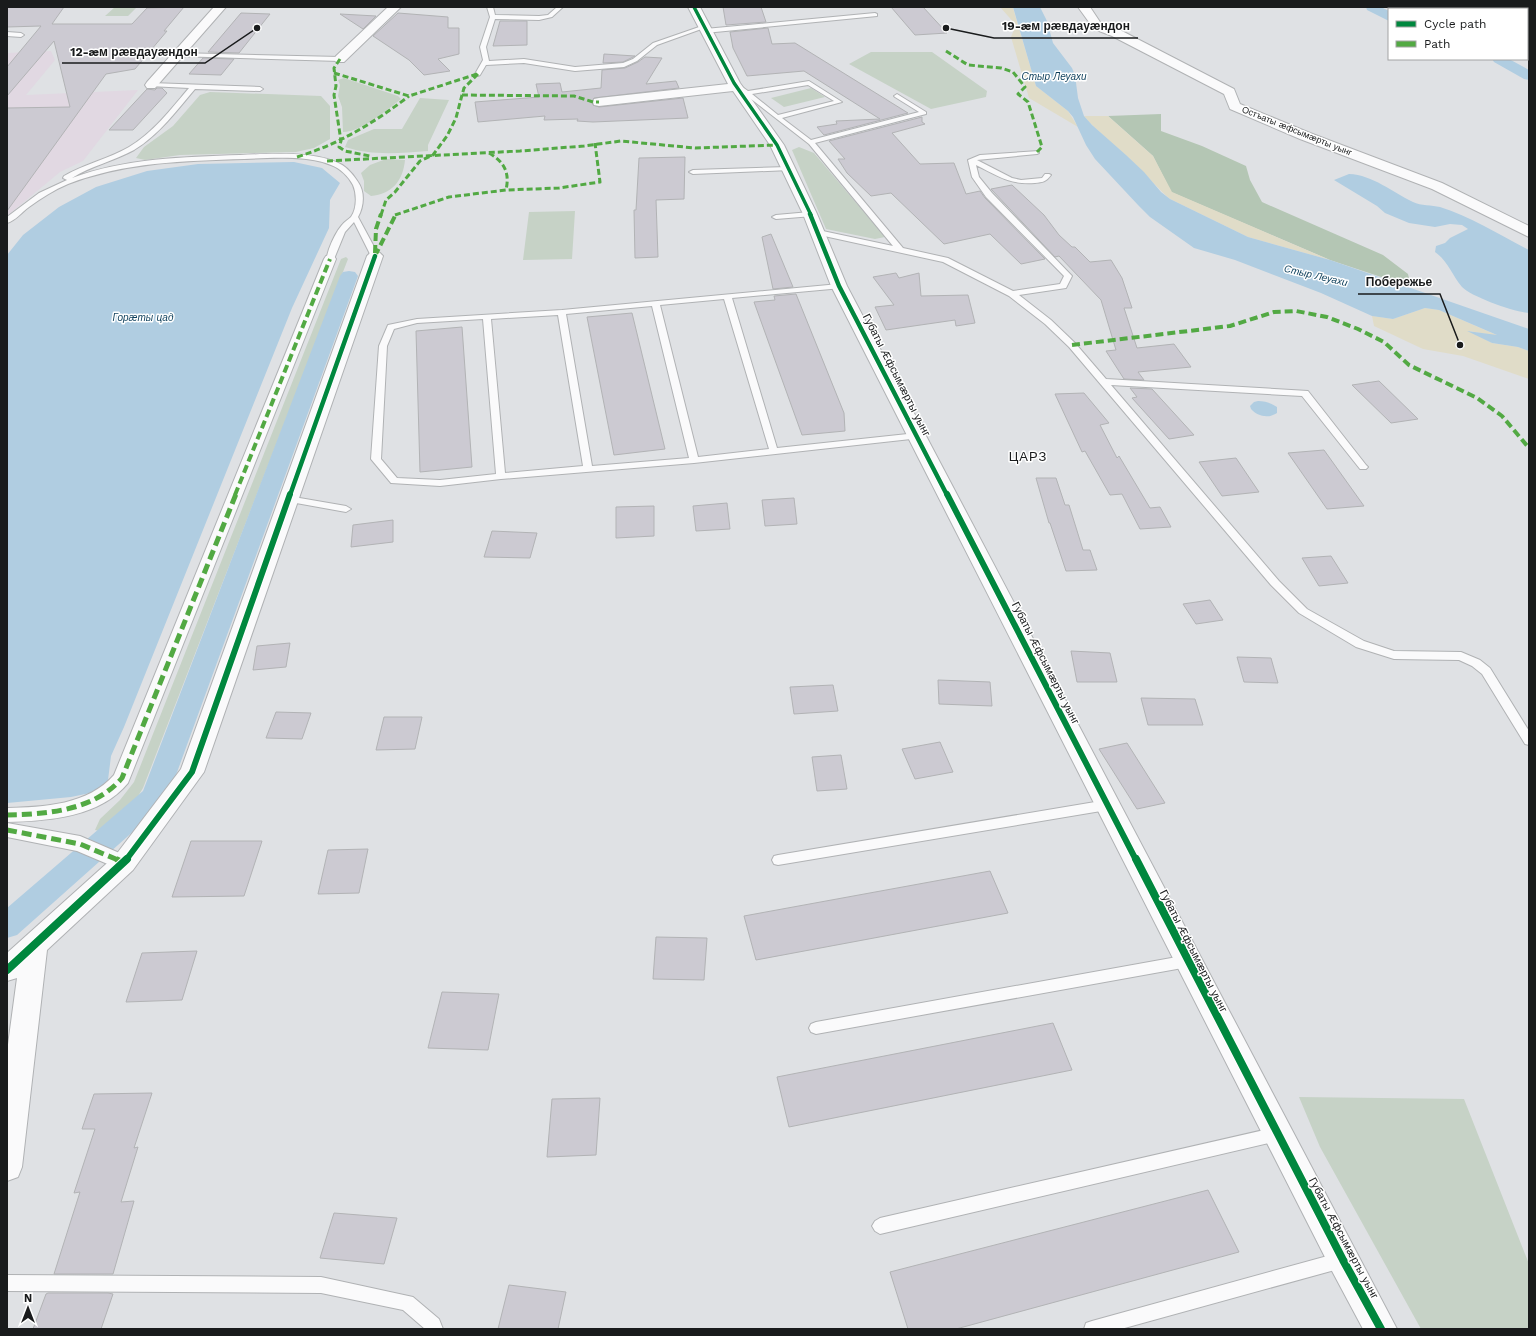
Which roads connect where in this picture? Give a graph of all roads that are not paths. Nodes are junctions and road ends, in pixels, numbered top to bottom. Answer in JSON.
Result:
{"nodes":[{"id":1,"x":220,"y":7,"type":"edge"},
{"id":2,"x":395,"y":7,"type":"edge"},
{"id":3,"x":490,"y":7,"type":"edge"},
{"id":4,"x":560,"y":7,"type":"edge"},
{"id":5,"x":694,"y":7,"type":"edge"},
{"id":6,"x":1084,"y":7,"type":"edge"},
{"id":7,"x":875,"y":15,"type":"dead end"},
{"id":8,"x":493,"y":17,"type":"junction"},
{"id":9,"x":704,"y":29,"type":"junction"},
{"id":10,"x":7,"y":34,"type":"edge"},
{"id":11,"x":21,"y":35,"type":"dead end"},
{"id":12,"x":178,"y":55,"type":"junction"},
{"id":13,"x":340,"y":60,"type":"joint"},
{"id":14,"x":484,"y":63,"type":"junction"},
{"id":15,"x":478,"y":74,"type":"dead end"},
{"id":16,"x":151,"y":85,"type":"joint"},
{"id":17,"x":193,"y":87,"type":"junction"},
{"id":18,"x":739,"y":88,"type":"junction"},
{"id":19,"x":260,"y":89,"type":"dead end"},
{"id":20,"x":897,"y":96,"type":"dead end"},
{"id":21,"x":599,"y":102,"type":"dead end"},
{"id":22,"x":777,"y":116,"type":"junction"},
{"id":23,"x":810,"y":142,"type":"junction"},
{"id":24,"x":1037,"y":152,"type":"dead end"},
{"id":25,"x":971,"y":160,"type":"junction"},
{"id":26,"x":788,"y":169,"type":"junction"},
{"id":27,"x":693,"y":172,"type":"dead end"},
{"id":28,"x":1047,"y":175,"type":"dead end"},
{"id":29,"x":50,"y":190,"type":"junction"},
{"id":30,"x":355,"y":217,"type":"junction"},
{"id":31,"x":776,"y":217,"type":"dead end"},
{"id":32,"x":7,"y":221,"type":"edge"},
{"id":33,"x":814,"y":223,"type":"junction"},
{"id":34,"x":1529,"y":232,"type":"edge"},
{"id":35,"x":900,"y":250,"type":"junction"},
{"id":36,"x":375,"y":256,"type":"joint"},
{"id":37,"x":330,"y":259,"type":"joint"},
{"id":38,"x":839,"y":286,"type":"junction"},
{"id":39,"x":1012,"y":294,"type":"junction"},
{"id":40,"x":727,"y":296,"type":"junction"},
{"id":41,"x":655,"y":303,"type":"junction"},
{"id":42,"x":562,"y":312,"type":"junction"},
{"id":43,"x":487,"y":316,"type":"junction"},
{"id":44,"x":1104,"y":382,"type":"junction"},
{"id":45,"x":917,"y":436,"type":"junction"},
{"id":46,"x":774,"y":452,"type":"junction"},
{"id":47,"x":694,"y":460,"type":"junction"},
{"id":48,"x":1363,"y":467,"type":"dead end"},
{"id":49,"x":588,"y":469,"type":"junction"},
{"id":50,"x":501,"y":476,"type":"junction"},
{"id":51,"x":288,"y":499,"type":"junction"},
{"id":52,"x":346,"y":509,"type":"dead end"},
{"id":53,"x":1529,"y":740,"type":"edge"},
{"id":54,"x":1108,"y":805,"type":"junction"},
{"id":55,"x":7,"y":815,"type":"edge"},
{"id":56,"x":7,"y":830,"type":"edge"},
{"id":57,"x":778,"y":860,"type":"dead end"},
{"id":58,"x":124,"y":863,"type":"junction"},
{"id":59,"x":34,"y":946,"type":"junction"},
{"id":60,"x":1188,"y":961,"type":"junction"},
{"id":61,"x":7,"y":970,"type":"edge"},
{"id":62,"x":816,"y":1028,"type":"dead end"},
{"id":63,"x":1277,"y":1133,"type":"junction"},
{"id":64,"x":7,"y":1167,"type":"edge"},
{"id":65,"x":880,"y":1226,"type":"dead end"},
{"id":66,"x":1343,"y":1260,"type":"junction"},
{"id":67,"x":7,"y":1283,"type":"edge"},
{"id":68,"x":435,"y":1329,"type":"edge"},
{"id":69,"x":1092,"y":1329,"type":"edge"},
{"id":70,"x":1381,"y":1329,"type":"edge"}],
"edges":[{"from":1,"to":12,"type":"street"},
{"from":2,"to":13,"type":"street"},
{"from":3,"to":8,"type":"lane"},
{"from":4,"to":8,"type":"lane"},
{"from":5,"to":9,"type":"street","name":"Губаты Æфсымæрты уынг"},
{"from":6,"to":34,"type":"street","name":"Остъаты æфсымæрты уынг"},
{"from":7,"to":9,"type":"lane"},
{"from":8,"to":14,"type":"lane"},
{"from":9,"to":14,"type":"lane"},
{"from":9,"to":18,"type":"street","name":"Губаты Æфсымæрты уынг"},
{"from":10,"to":11,"type":"lane"},
{"from":12,"to":13,"type":"lane"},
{"from":12,"to":16,"type":"street"},
{"from":14,"to":15,"type":"lane"},
{"from":16,"to":17,"type":"lane"},
{"from":17,"to":19,"type":"lane"},
{"from":17,"to":29,"type":"lane"},
{"from":18,"to":21,"type":"street"},
{"from":18,"to":22,"type":"lane"},
{"from":18,"to":22,"type":"lane"},
{"from":18,"to":26,"type":"street","name":"Губаты Æфсымæрты уынг"},
{"from":20,"to":23,"type":"lane"},
{"from":22,"to":23,"type":"lane"},
{"from":23,"to":35,"type":"lane"},
{"from":24,"to":25,"type":"lane"},
{"from":25,"to":28,"type":"lane"},
{"from":25,"to":39,"type":"lane"},
{"from":26,"to":27,"type":"lane"},
{"from":26,"to":33,"type":"street","name":"Губаты Æфсымæрты уынг"},
{"from":29,"to":30,"type":"lane"},
{"from":29,"to":32,"type":"lane"},
{"from":30,"to":36,"type":"lane"},
{"from":30,"to":37,"type":"lane"},
{"from":31,"to":33,"type":"lane"},
{"from":33,"to":35,"type":"lane"},
{"from":33,"to":38,"type":"street","name":"Губаты Æфсымæрты уынг"},
{"from":35,"to":39,"type":"lane"},
{"from":36,"to":51,"type":"street"},
{"from":37,"to":55,"type":"street"},
{"from":38,"to":40,"type":"lane"},
{"from":38,"to":45,"type":"street","name":"Губаты Æфсымæрты уынг"},
{"from":39,"to":44,"type":"lane"},
{"from":40,"to":41,"type":"lane"},
{"from":40,"to":46,"type":"lane"},
{"from":41,"to":42,"type":"lane"},
{"from":41,"to":47,"type":"lane"},
{"from":42,"to":43,"type":"lane"},
{"from":42,"to":49,"type":"lane"},
{"from":43,"to":50,"type":"lane"},
{"from":43,"to":50,"type":"lane"},
{"from":44,"to":48,"type":"lane"},
{"from":44,"to":53,"type":"lane"},
{"from":45,"to":46,"type":"lane"},
{"from":45,"to":54,"type":"street","name":"Губаты Æфсымæрты уынг"},
{"from":46,"to":47,"type":"lane"},
{"from":47,"to":49,"type":"lane"},
{"from":49,"to":50,"type":"lane"},
{"from":51,"to":52,"type":"lane"},
{"from":51,"to":58,"type":"street"},
{"from":54,"to":57,"type":"lane"},
{"from":54,"to":60,"type":"street","name":"Губаты Æфсымæрты уынг"},
{"from":56,"to":58,"type":"street"},
{"from":58,"to":59,"type":"street"},
{"from":59,"to":61,"type":"street"},
{"from":59,"to":64,"type":"street"},
{"from":60,"to":62,"type":"lane"},
{"from":60,"to":63,"type":"street","name":"Губаты Æфсымæрты уынг"},
{"from":63,"to":65,"type":"lane"},
{"from":63,"to":66,"type":"street","name":"Губаты Æфсымæрты уынг"},
{"from":66,"to":69,"type":"lane"},
{"from":66,"to":70,"type":"street","name":"Губаты Æфсымæрты уынг"},
{"from":67,"to":68,"type":"lane"}]}
